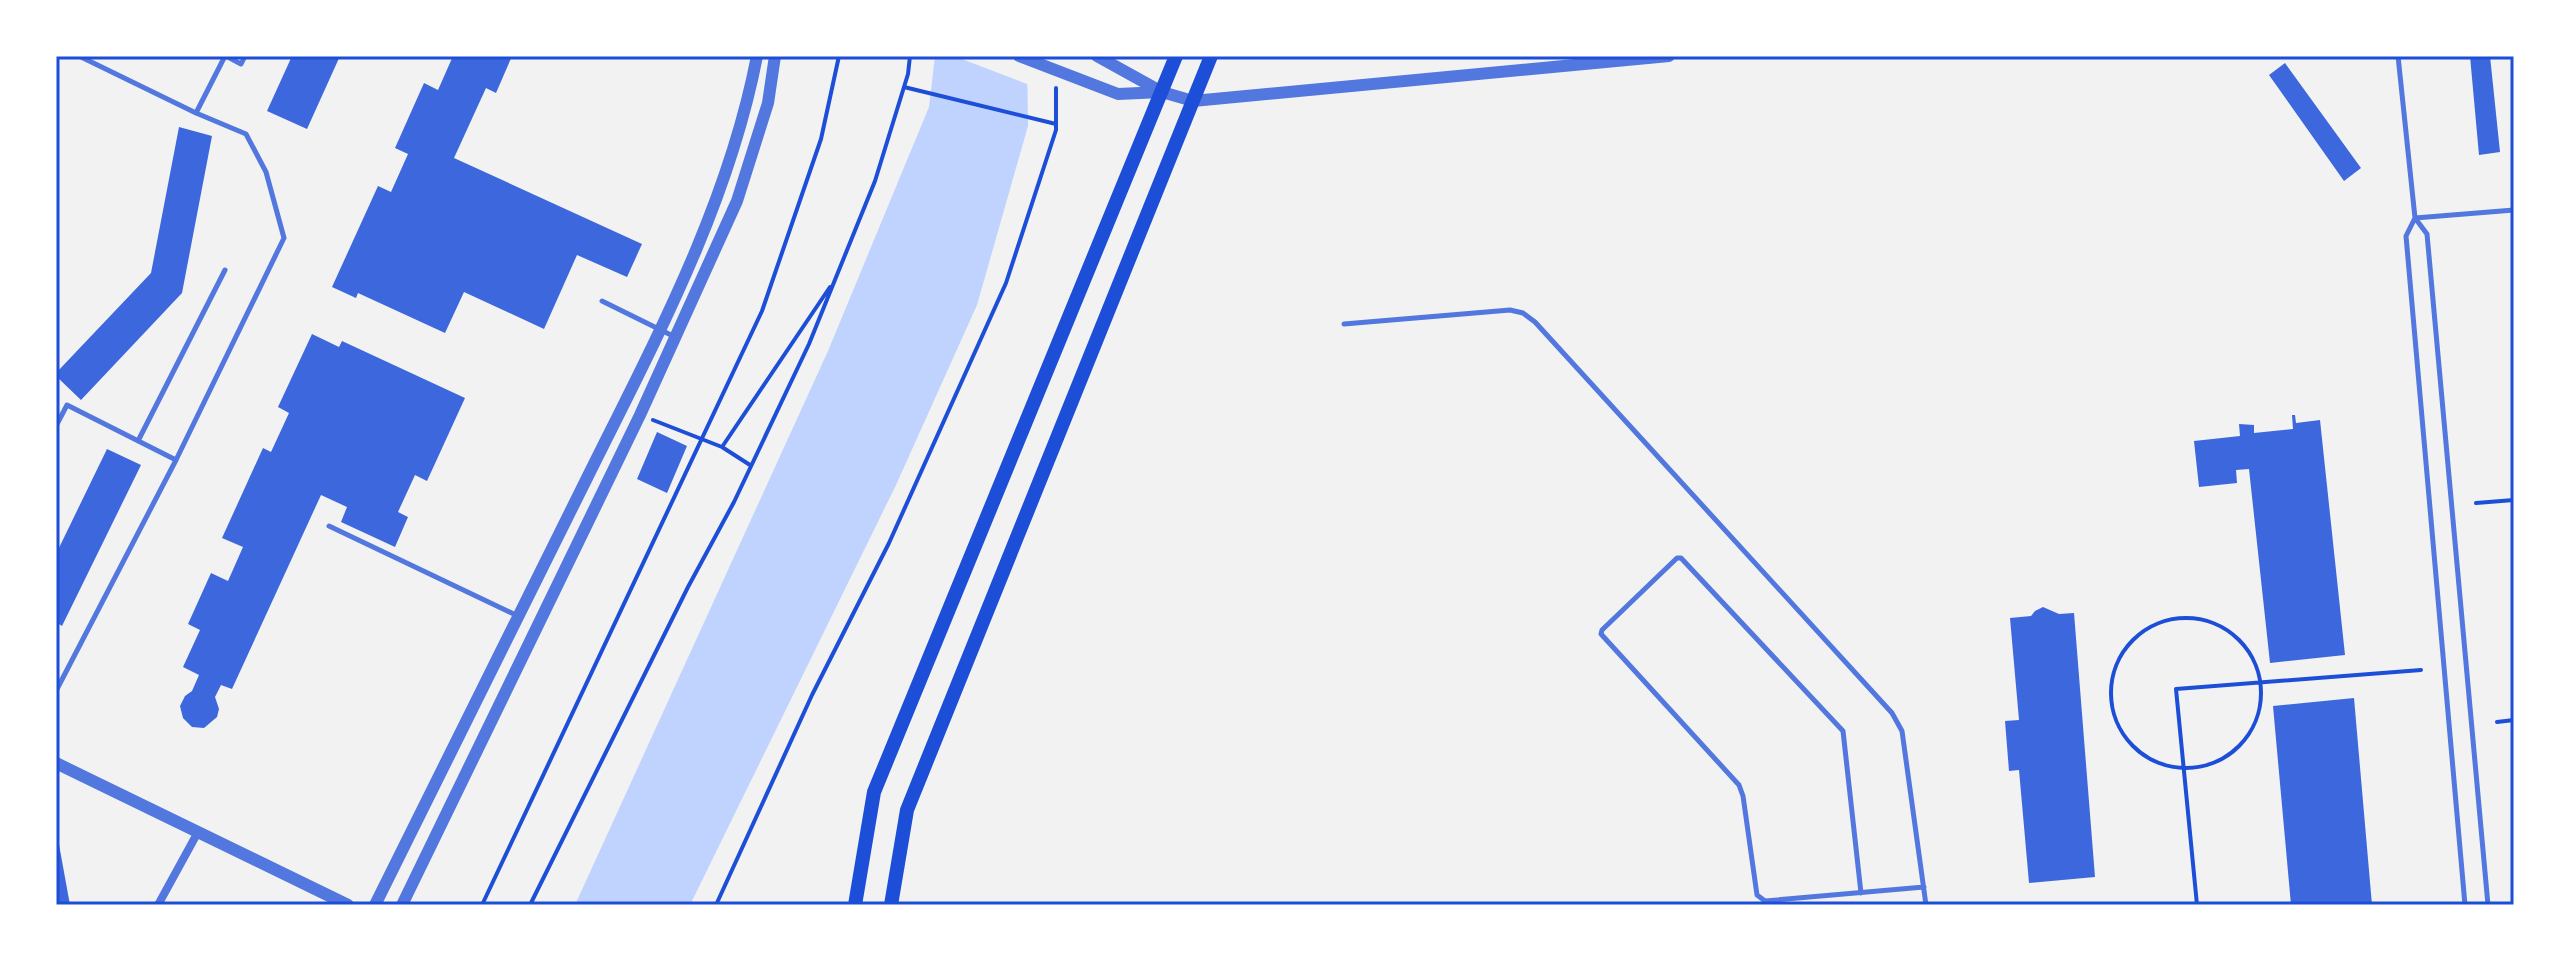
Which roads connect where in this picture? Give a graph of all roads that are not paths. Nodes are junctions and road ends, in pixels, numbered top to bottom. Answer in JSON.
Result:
{"nodes":[{"id":1,"x":79,"y":56,"type":"edge"},
{"id":2,"x":225,"y":56,"type":"edge"},
{"id":3,"x":245,"y":56,"type":"edge"},
{"id":4,"x":757,"y":56,"type":"edge"},
{"id":5,"x":775,"y":56,"type":"edge"},
{"id":6,"x":1019,"y":56,"type":"edge"},
{"id":7,"x":1097,"y":56,"type":"edge"},
{"id":8,"x":1176,"y":56,"type":"edge"},
{"id":9,"x":1211,"y":56,"type":"edge"},
{"id":10,"x":1669,"y":56,"type":"edge"},
{"id":11,"x":2398,"y":56,"type":"edge"},
{"id":12,"x":1162,"y":92,"type":"junction"},
{"id":13,"x":1193,"y":101,"type":"junction"},
{"id":14,"x":196,"y":113,"type":"junction"},
{"id":15,"x":2514,"y":210,"type":"edge"},
{"id":16,"x":2415,"y":218,"type":"junction"},
{"id":17,"x":225,"y":270,"type":"dead end"},
{"id":18,"x":602,"y":301,"type":"dead end"},
{"id":19,"x":1344,"y":324,"type":"dead end"},
{"id":20,"x":661,"y":330,"type":"junction"},
{"id":21,"x":676,"y":337,"type":"junction"},
{"id":22,"x":56,"y":426,"type":"edge"},
{"id":23,"x":138,"y":441,"type":"junction"},
{"id":24,"x":176,"y":460,"type":"junction"},
{"id":25,"x":329,"y":526,"type":"dead end"},
{"id":26,"x":518,"y":617,"type":"junction"},
{"id":27,"x":56,"y":691,"type":"edge"},
{"id":28,"x":56,"y":763,"type":"edge"},
{"id":29,"x":198,"y":832,"type":"junction"},
{"id":30,"x":1924,"y":887,"type":"junction"},
{"id":31,"x":1861,"y":893,"type":"junction"},
{"id":32,"x":158,"y":905,"type":"edge"},
{"id":33,"x":348,"y":905,"type":"edge"},
{"id":34,"x":375,"y":905,"type":"edge"},
{"id":35,"x":402,"y":905,"type":"edge"},
{"id":36,"x":855,"y":905,"type":"edge"},
{"id":37,"x":891,"y":905,"type":"edge"},
{"id":38,"x":1926,"y":905,"type":"edge"},
{"id":39,"x":2465,"y":905,"type":"edge"},
{"id":40,"x":2488,"y":905,"type":"edge"}],
"edges":[{"from":1,"to":14,"type":"lane"},
{"from":2,"to":3,"type":"lane"},
{"from":2,"to":14,"type":"lane"},
{"from":4,"to":20,"type":"street"},
{"from":5,"to":21,"type":"street"},
{"from":6,"to":12,"type":"street"},
{"from":7,"to":12,"type":"street"},
{"from":8,"to":12,"type":"main road"},
{"from":9,"to":13,"type":"main road"},
{"from":10,"to":13,"type":"street"},
{"from":11,"to":16,"type":"lane"},
{"from":12,"to":13,"type":"street"},
{"from":12,"to":36,"type":"main road"},
{"from":13,"to":37,"type":"main road"},
{"from":14,"to":24,"type":"lane"},
{"from":15,"to":16,"type":"lane"},
{"from":16,"to":39,"type":"lane"},
{"from":16,"to":40,"type":"lane"},
{"from":17,"to":23,"type":"lane"},
{"from":18,"to":20,"type":"lane"},
{"from":19,"to":30,"type":"lane"},
{"from":20,"to":21,"type":"lane"},
{"from":20,"to":26,"type":"street"},
{"from":21,"to":35,"type":"street"},
{"from":22,"to":23,"type":"lane"},
{"from":23,"to":24,"type":"lane"},
{"from":24,"to":27,"type":"lane"},
{"from":25,"to":26,"type":"lane"},
{"from":26,"to":34,"type":"street"},
{"from":28,"to":29,"type":"street"},
{"from":29,"to":32,"type":"street"},
{"from":29,"to":33,"type":"street"},
{"from":30,"to":31,"type":"lane"},
{"from":30,"to":38,"type":"lane"},
{"from":31,"to":31,"type":"lane"}]}
